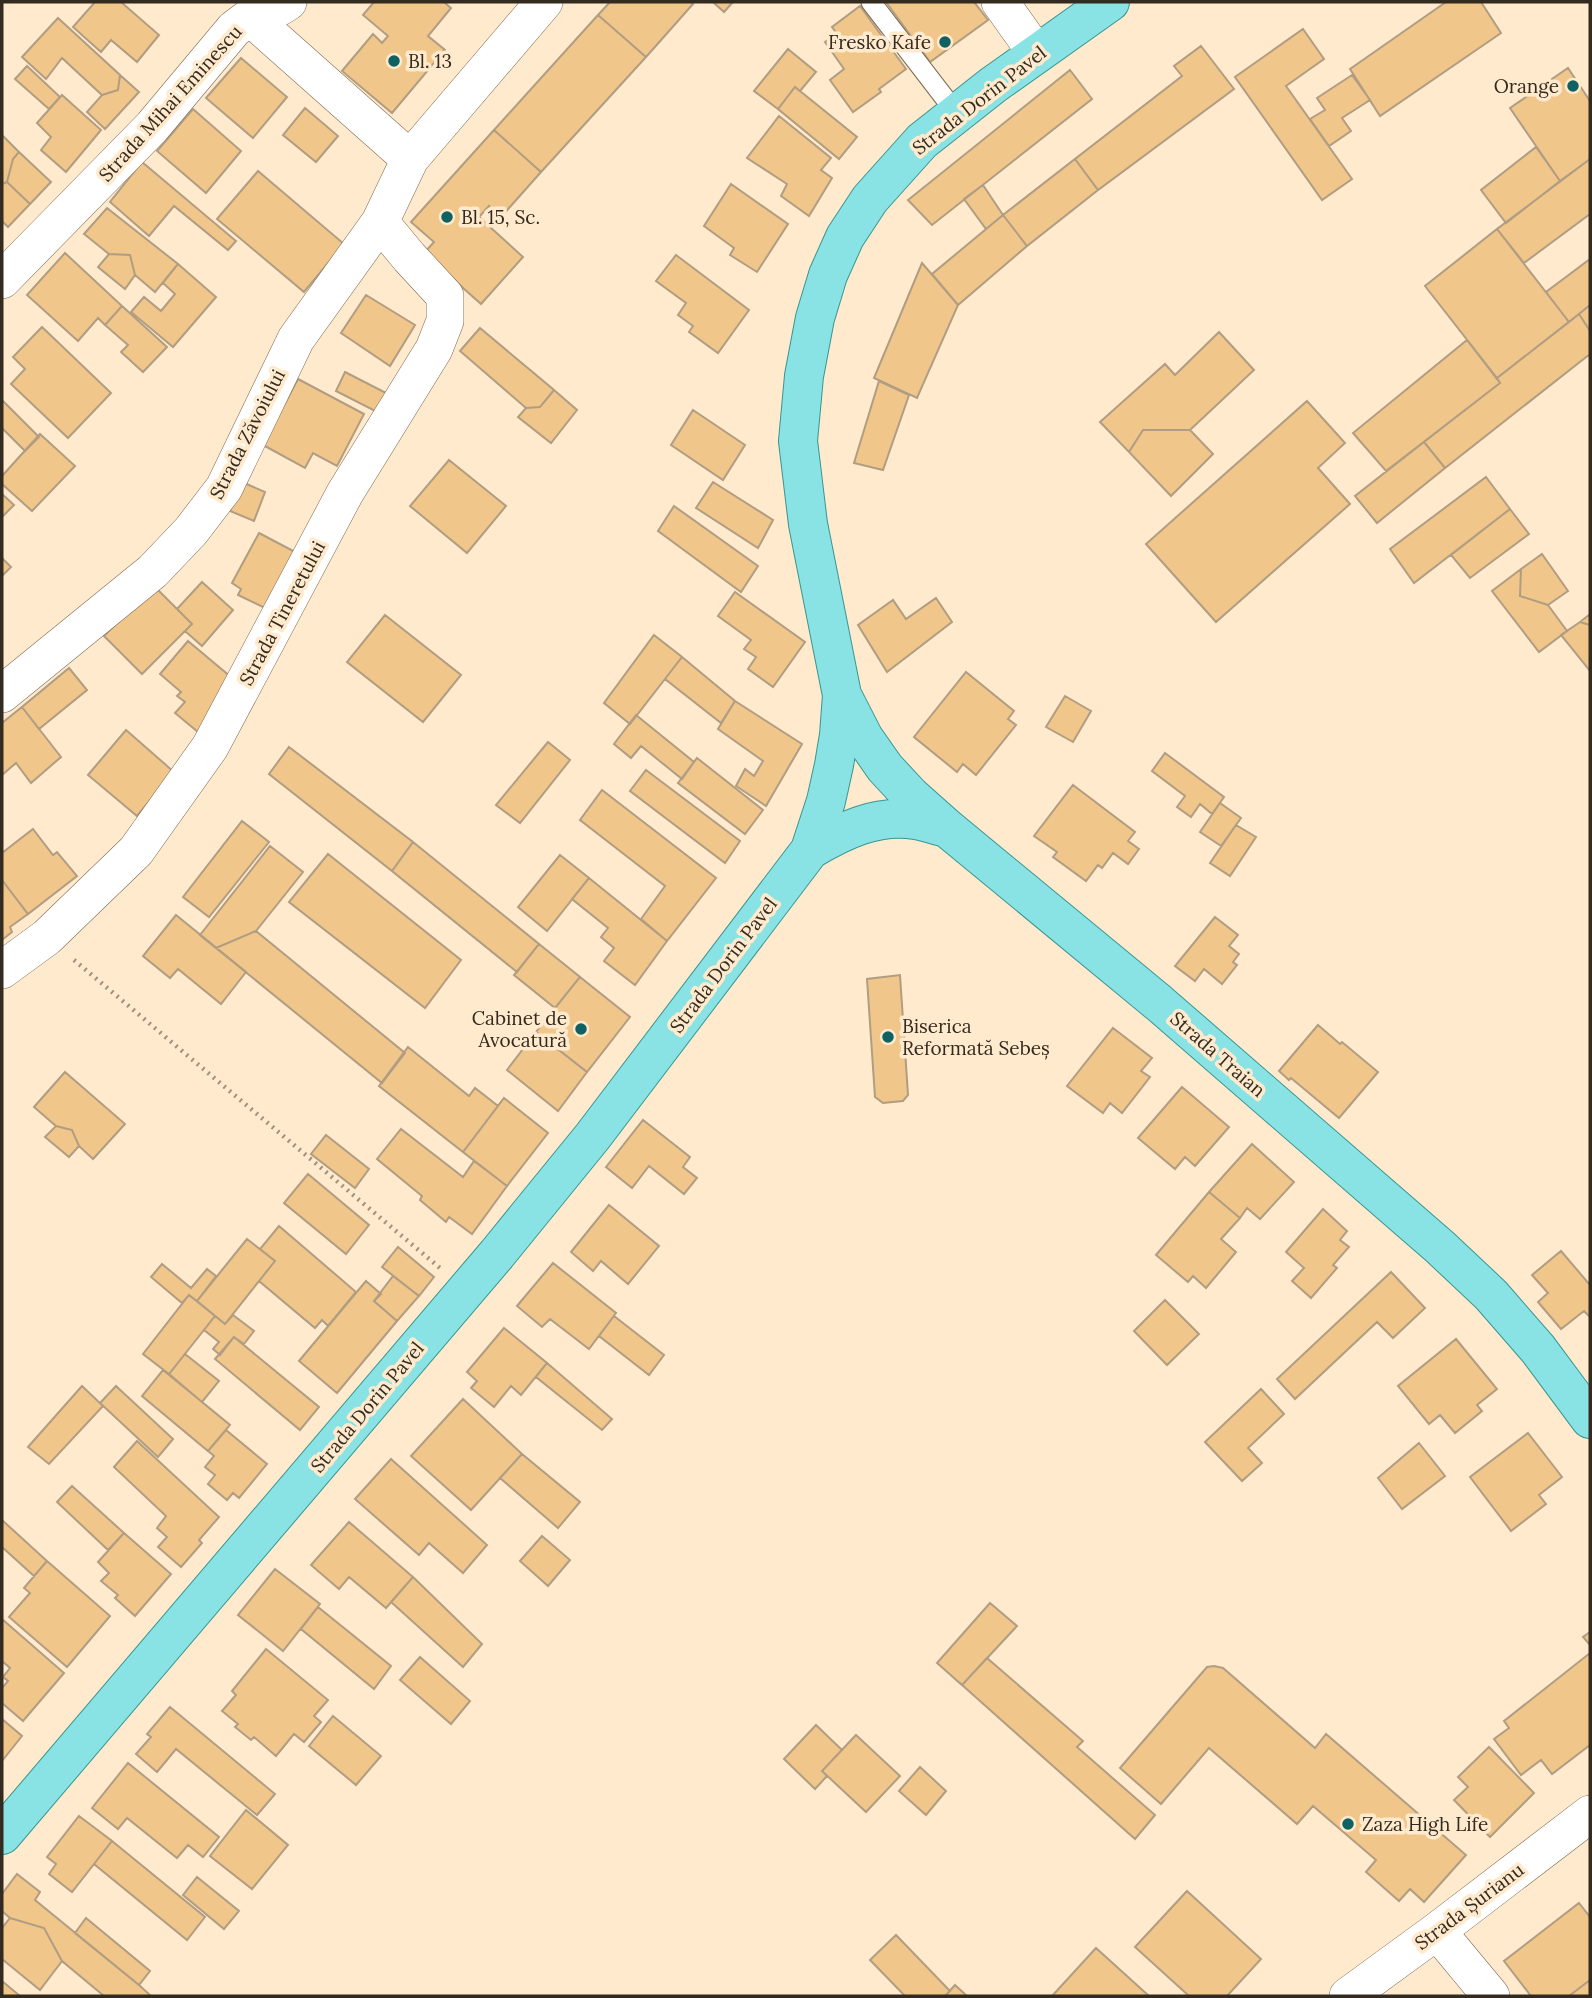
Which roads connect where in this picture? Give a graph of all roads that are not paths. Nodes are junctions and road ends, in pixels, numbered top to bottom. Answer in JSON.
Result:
{"nodes":[{"id":1,"x":288,"y":2,"type":"edge"},
{"id":2,"x":871,"y":2,"type":"edge"},
{"id":3,"x":1000,"y":2,"type":"edge"},
{"id":4,"x":1110,"y":2,"type":"edge"},
{"id":5,"x":535,"y":5,"type":"edge"},
{"id":6,"x":250,"y":17,"type":"junction"},
{"id":7,"x":1037,"y":54,"type":"junction"},
{"id":8,"x":957,"y":114,"type":"junction"},
{"id":9,"x":410,"y":159,"type":"junction"},
{"id":10,"x":380,"y":222,"type":"junction"},
{"id":11,"x":2,"y":281,"type":"edge"},
{"id":12,"x":2,"y":694,"type":"edge"},
{"id":13,"x":842,"y":695,"type":"junction"},
{"id":14,"x":947,"y":828,"type":"junction"},
{"id":15,"x":810,"y":850,"type":"junction"},
{"id":16,"x":2,"y":970,"type":"edge"},
{"id":17,"x":1590,"y":1419,"type":"edge"},
{"id":18,"x":1590,"y":1814,"type":"edge"},
{"id":19,"x":2,"y":1835,"type":"edge"},
{"id":20,"x":1437,"y":1931,"type":"junction"},
{"id":21,"x":1348,"y":1996,"type":"edge"},
{"id":22,"x":1491,"y":1996,"type":"edge"}],
"edges":[{"from":1,"to":6,"type":"street"},
{"from":2,"to":8,"type":"lane"},
{"from":3,"to":7,"type":"street"},
{"from":4,"to":7,"type":"main road","name":"Strada Dorin Pavel"},
{"from":5,"to":9,"type":"street"},
{"from":6,"to":9,"type":"street","name":"Strada Mihai Eminescu"},
{"from":6,"to":11,"type":"street","name":"Strada Mihai Eminescu"},
{"from":7,"to":8,"type":"main road","name":"Strada Dorin Pavel"},
{"from":8,"to":13,"type":"main road","name":"Strada Dorin Pavel"},
{"from":9,"to":10,"type":"street","name":"Strada Zăvoiului"},
{"from":10,"to":12,"type":"street","name":"Strada Zăvoiului"},
{"from":10,"to":16,"type":"street","name":"Strada Tineretului"},
{"from":13,"to":14,"type":"main road","name":"Strada Traian"},
{"from":13,"to":15,"type":"main road","name":"Strada Dorin Pavel"},
{"from":14,"to":15,"type":"main road"},
{"from":14,"to":17,"type":"main road","name":"Strada Traian"},
{"from":15,"to":19,"type":"main road","name":"Strada Dorin Pavel"},
{"from":18,"to":20,"type":"street","name":"Strada Șurianu"},
{"from":20,"to":21,"type":"street","name":"Strada Șurianu"},
{"from":20,"to":22,"type":"street"}]}
